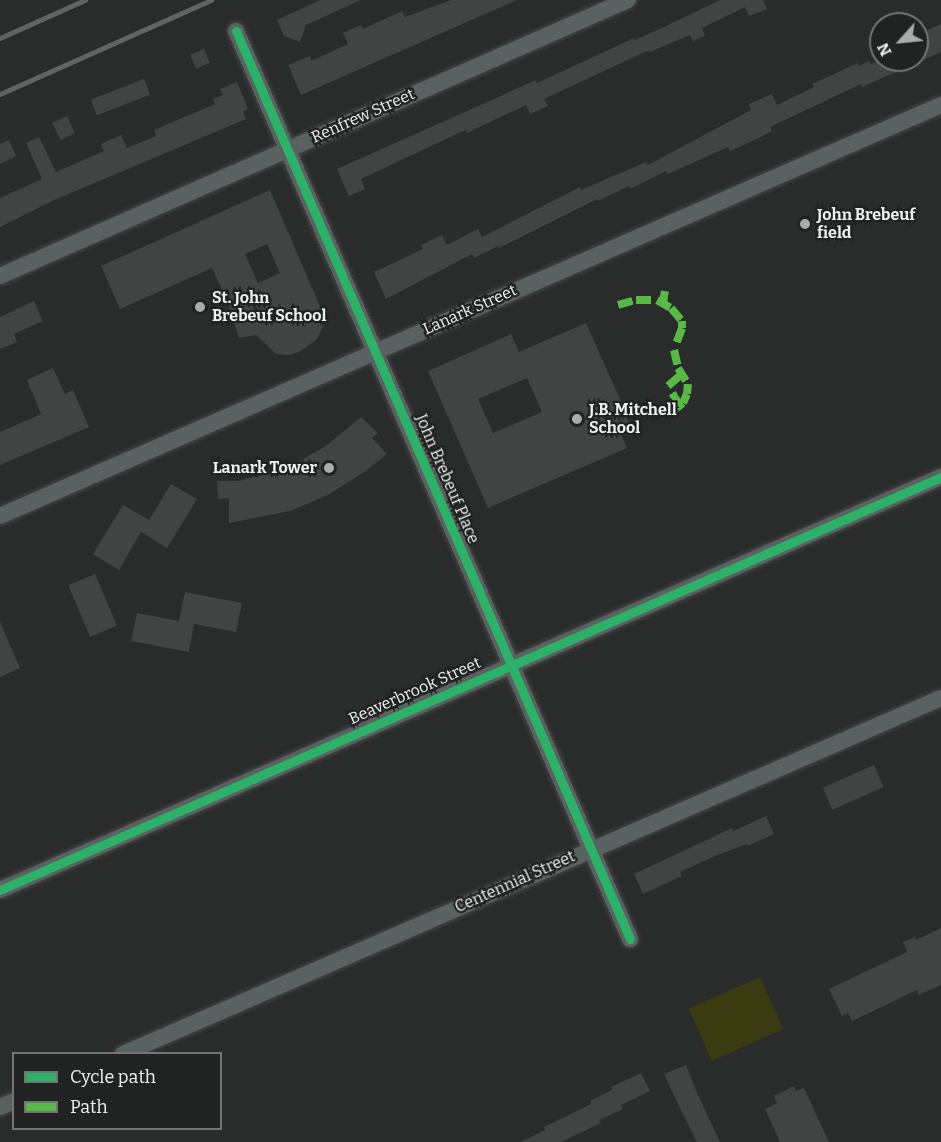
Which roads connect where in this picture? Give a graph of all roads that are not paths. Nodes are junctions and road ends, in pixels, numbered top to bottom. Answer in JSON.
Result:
{"nodes":[{"id":1,"x":628,"y":0,"type":"edge"},
{"id":2,"x":236,"y":31,"type":"dead end"},
{"id":3,"x":941,"y":105,"type":"edge"},
{"id":4,"x":287,"y":149,"type":"junction"},
{"id":5,"x":0,"y":276,"type":"edge"},
{"id":6,"x":375,"y":352,"type":"junction"},
{"id":7,"x":941,"y":477,"type":"edge"},
{"id":8,"x":0,"y":516,"type":"edge"},
{"id":9,"x":512,"y":665,"type":"junction"},
{"id":10,"x":941,"y":698,"type":"edge"},
{"id":11,"x":590,"y":850,"type":"junction"},
{"id":12,"x":0,"y":890,"type":"edge"},
{"id":13,"x":630,"y":939,"type":"dead end"},
{"id":14,"x":125,"y":1052,"type":"edge"}],
"edges":[{"from":1,"to":4,"type":"street","name":"Renfrew Street"},
{"from":2,"to":4,"type":"street","name":"John Brebeuf Place"},
{"from":3,"to":6,"type":"street","name":"Lanark Street"},
{"from":4,"to":5,"type":"street","name":"Renfrew Street"},
{"from":4,"to":6,"type":"street","name":"John Brebeuf Place"},
{"from":6,"to":8,"type":"street","name":"Lanark Street"},
{"from":6,"to":9,"type":"street","name":"John Brebeuf Place"},
{"from":7,"to":9,"type":"street","name":"Beaverbrook Street"},
{"from":9,"to":11,"type":"street","name":"John Brebeuf Place"},
{"from":9,"to":12,"type":"street","name":"Beaverbrook Street"},
{"from":10,"to":11,"type":"street","name":"Centennial Street"},
{"from":11,"to":13,"type":"street","name":"John Brebeuf Place"},
{"from":11,"to":14,"type":"street","name":"Centennial Street"}]}
